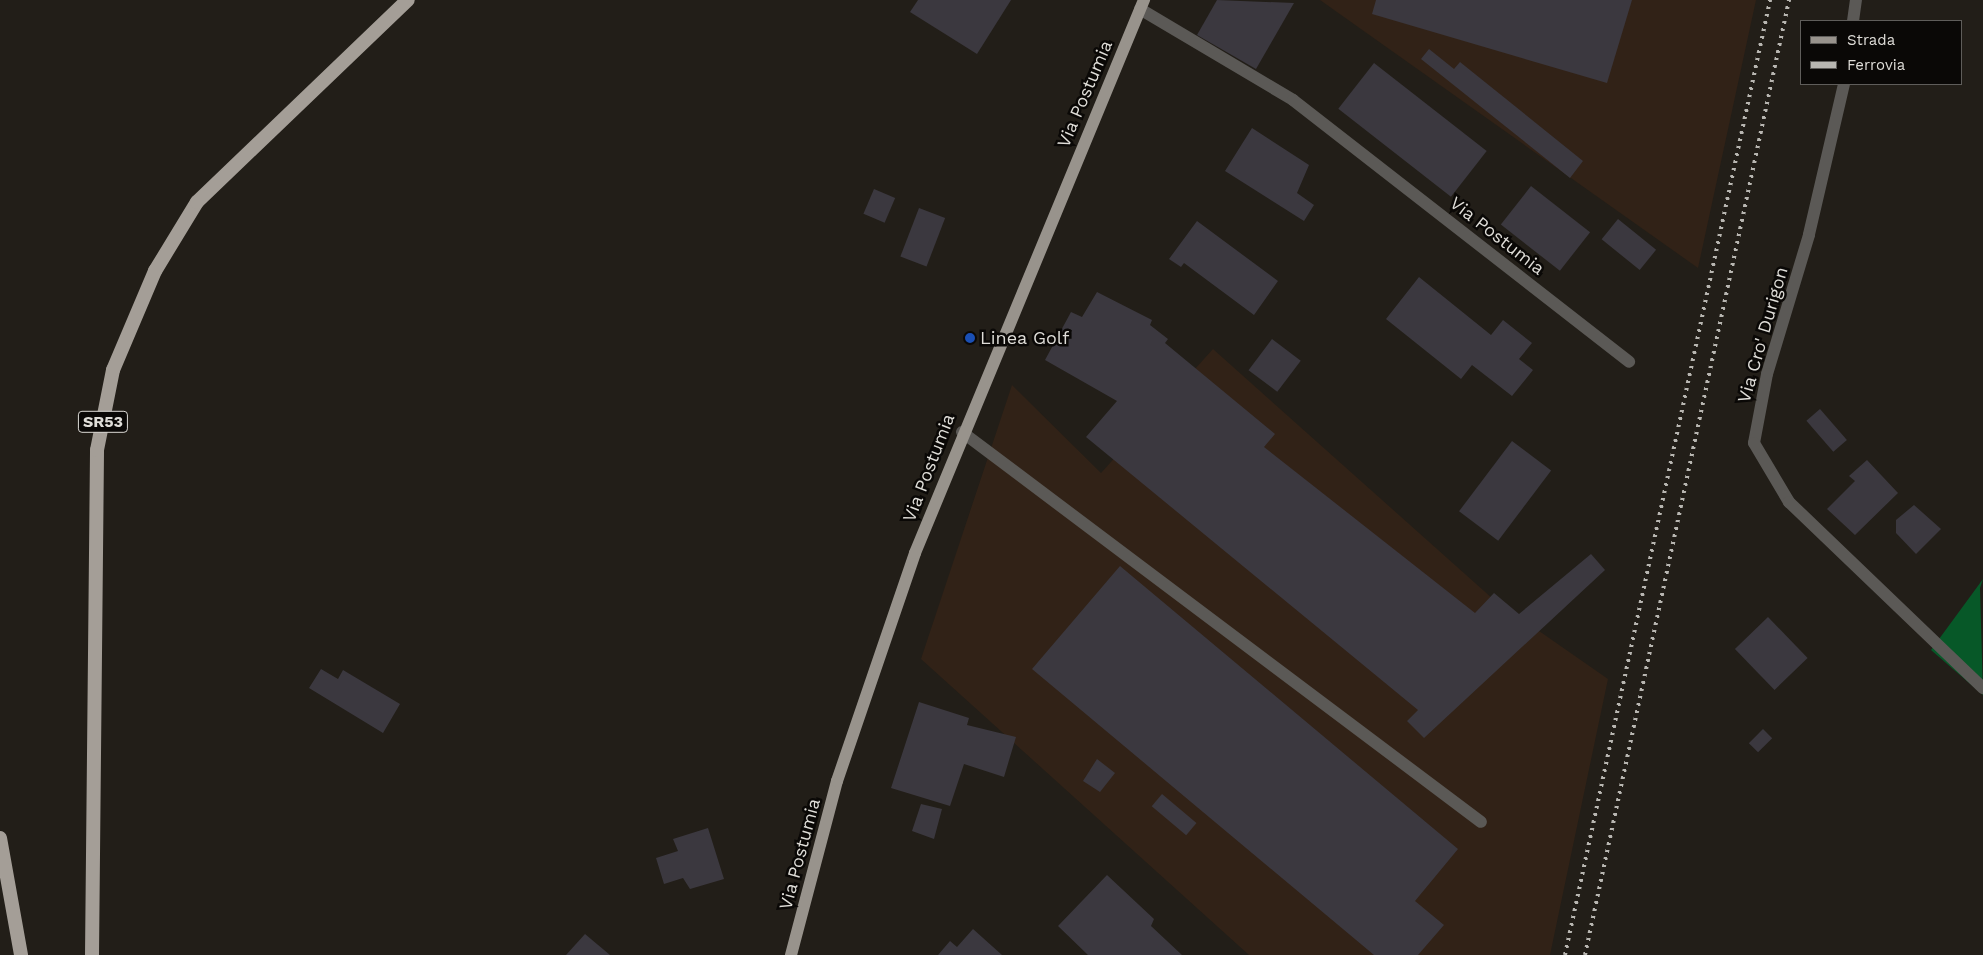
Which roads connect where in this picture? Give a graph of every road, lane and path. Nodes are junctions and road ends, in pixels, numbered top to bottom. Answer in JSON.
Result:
{"nodes":[{"id":1,"x":408,"y":0,"type":"edge"},
{"id":2,"x":1856,"y":0,"type":"edge"},
{"id":3,"x":1142,"y":5,"type":"edge"},
{"id":4,"x":1853,"y":20,"type":"edge"},
{"id":5,"x":1844,"y":85,"type":"edge"},
{"id":6,"x":1629,"y":362,"type":"dead end"},
{"id":7,"x":962,"y":432,"type":"junction"},
{"id":8,"x":1983,"y":688,"type":"edge"},
{"id":9,"x":1481,"y":822,"type":"dead end"},
{"id":10,"x":0,"y":838,"type":"edge"},
{"id":11,"x":21,"y":955,"type":"edge"},
{"id":12,"x":92,"y":955,"type":"edge"},
{"id":13,"x":791,"y":955,"type":"edge"}],
"edges":[{"from":1,"to":12,"type":"highway","number":"SR53"},
{"from":2,"to":4,"type":"street"},
{"from":3,"to":6,"type":"street","name":"Via Postumia"},
{"from":3,"to":7,"type":"main road","name":"Via Postumia"},
{"from":5,"to":8,"type":"street","name":"Via Cro' Durigon"},
{"from":7,"to":9,"type":"street"},
{"from":7,"to":13,"type":"main road","name":"Via Postumia"},
{"from":10,"to":11,"type":"highway"}]}
